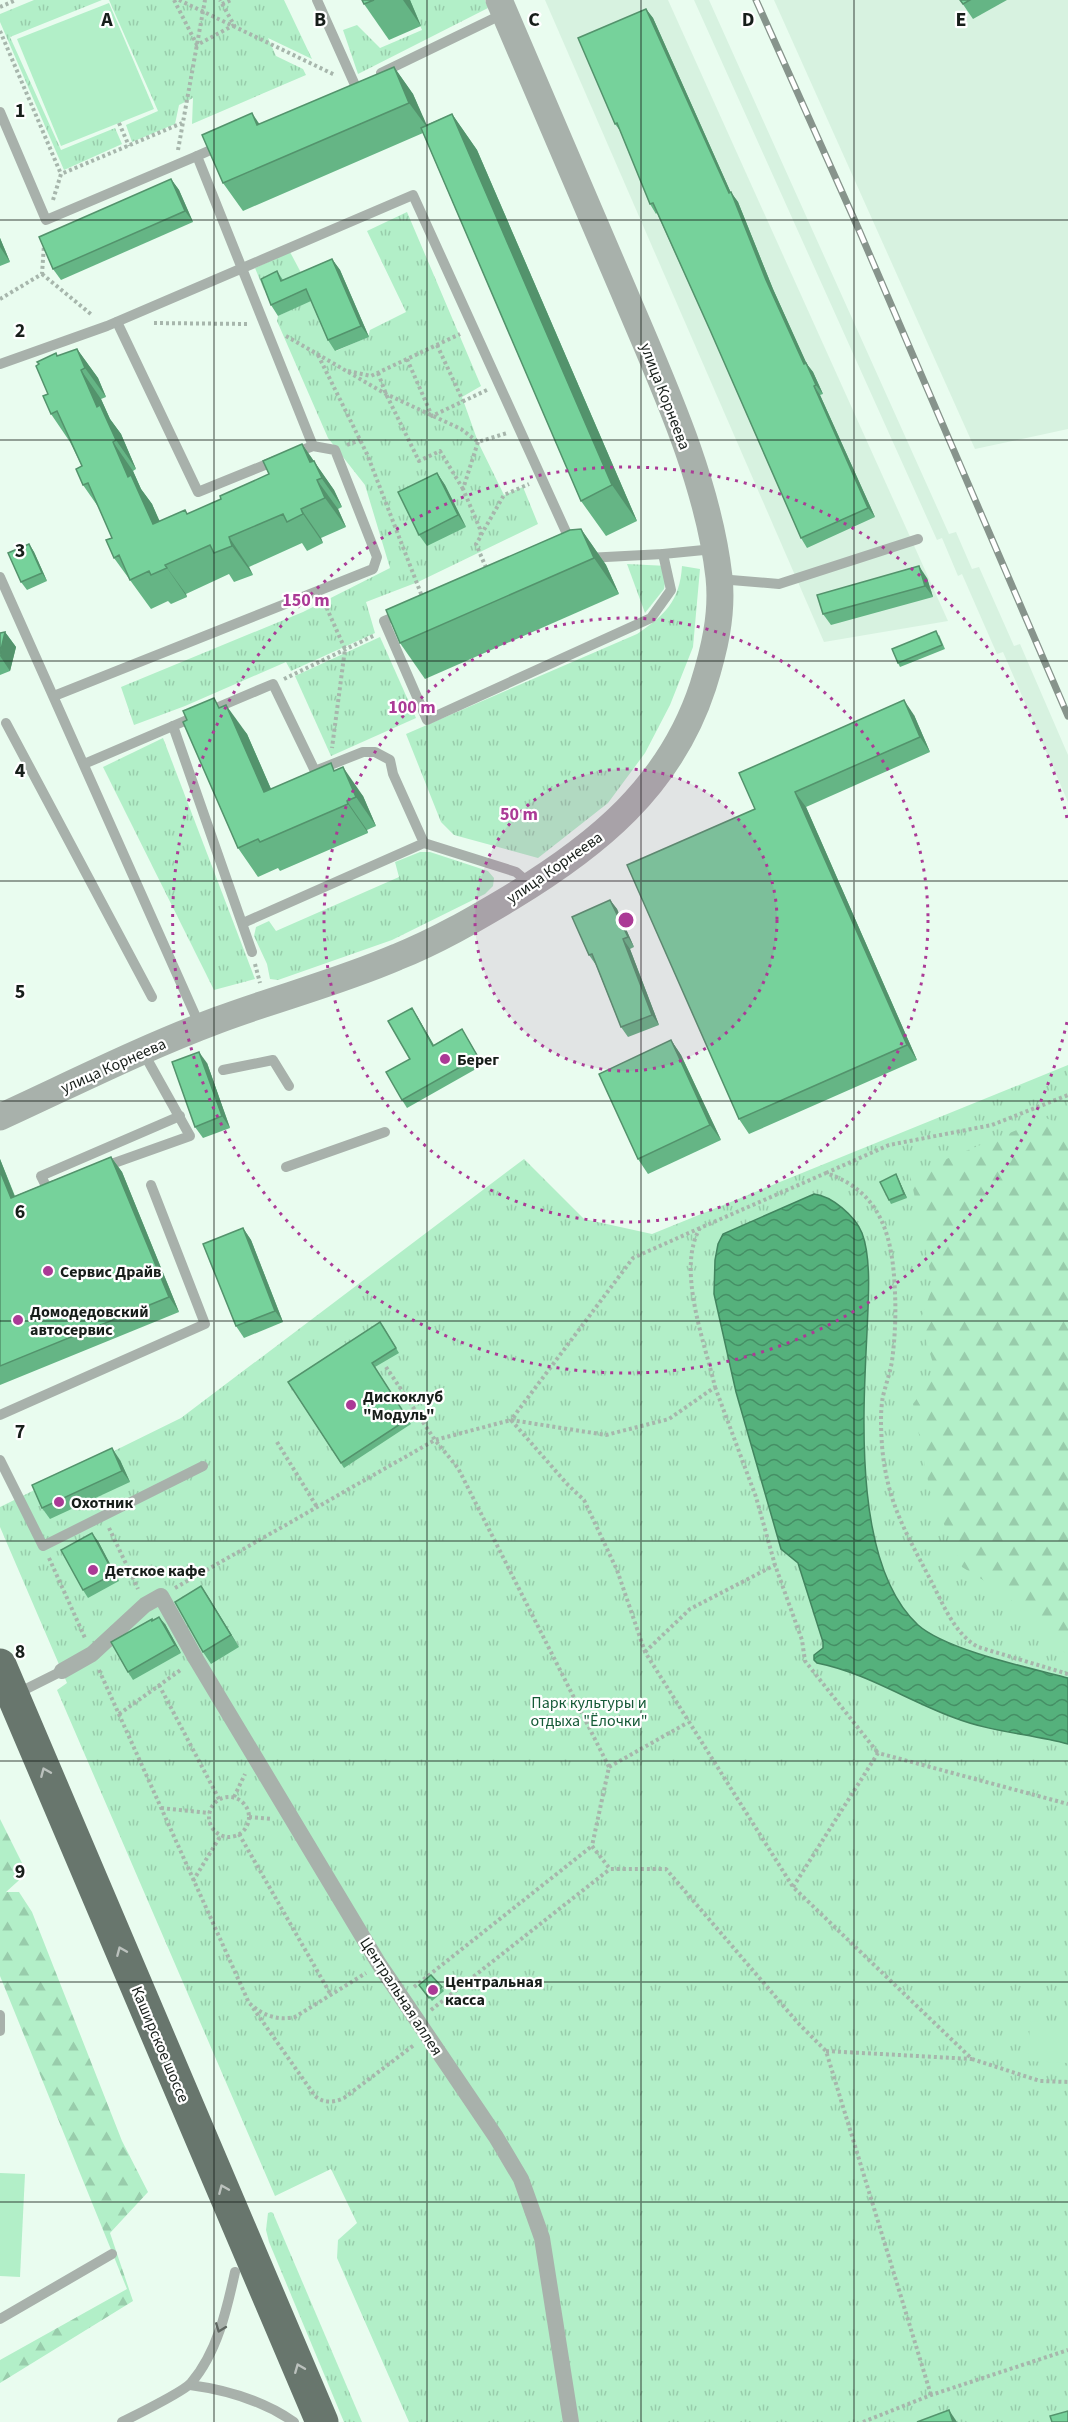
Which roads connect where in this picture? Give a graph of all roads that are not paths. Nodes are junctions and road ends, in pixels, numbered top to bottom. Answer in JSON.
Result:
{"nodes":[{"id":1,"x":317,"y":0,"type":"edge"},
{"id":2,"x":502,"y":7,"type":"edge"},
{"id":3,"x":0,"y":112,"type":"edge"},
{"id":4,"x":229,"y":141,"type":"edge"},
{"id":5,"x":197,"y":156,"type":"junction"},
{"id":6,"x":242,"y":268,"type":"junction"},
{"id":7,"x":112,"y":324,"type":"junction"},
{"id":8,"x":0,"y":364,"type":"edge"},
{"id":9,"x":313,"y":446,"type":"junction"},
{"id":10,"x":918,"y":539,"type":"dead end"},
{"id":11,"x":714,"y":549,"type":"junction"},
{"id":12,"x":663,"y":554,"type":"junction"},
{"id":13,"x":0,"y":577,"type":"edge"},
{"id":14,"x":719,"y":579,"type":"junction"},
{"id":15,"x":425,"y":604,"type":"edge"},
{"id":16,"x":54,"y":696,"type":"junction"},
{"id":17,"x":6,"y":723,"type":"dead end"},
{"id":18,"x":173,"y":726,"type":"junction"},
{"id":19,"x":84,"y":764,"type":"junction"},
{"id":20,"x":424,"y":843,"type":"junction"},
{"id":21,"x":531,"y":885,"type":"junction"},
{"id":22,"x":243,"y":923,"type":"junction"},
{"id":23,"x":252,"y":952,"type":"dead end"},
{"id":24,"x":152,"y":997,"type":"dead end"},
{"id":25,"x":200,"y":1027,"type":"junction"},
{"id":26,"x":143,"y":1052,"type":"junction"},
{"id":27,"x":223,"y":1070,"type":"dead end"},
{"id":28,"x":289,"y":1086,"type":"dead end"},
{"id":29,"x":180,"y":1116,"type":"junction"},
{"id":30,"x":0,"y":1117,"type":"edge"},
{"id":31,"x":385,"y":1132,"type":"dead end"},
{"id":32,"x":286,"y":1167,"type":"dead end"},
{"id":33,"x":91,"y":1172,"type":"edge"},
{"id":34,"x":69,"y":1180,"type":"edge"},
{"id":35,"x":151,"y":1185,"type":"dead end"},
{"id":36,"x":0,"y":1415,"type":"edge"},
{"id":37,"x":0,"y":1460,"type":"edge"},
{"id":38,"x":203,"y":1466,"type":"dead end"},
{"id":39,"x":0,"y":1665,"type":"edge"},
{"id":40,"x":62,"y":1671,"type":"joint"},
{"id":41,"x":4,"y":1706,"type":"edge"},
{"id":42,"x":0,"y":2015,"type":"edge"},
{"id":43,"x":0,"y":2031,"type":"edge"},
{"id":44,"x":112,"y":2254,"type":"dead end"},
{"id":45,"x":235,"y":2271,"type":"junction"},
{"id":46,"x":0,"y":2319,"type":"edge"},
{"id":47,"x":190,"y":2385,"type":"junction"},
{"id":48,"x":122,"y":2422,"type":"edge"},
{"id":49,"x":296,"y":2422,"type":"edge"},
{"id":50,"x":322,"y":2422,"type":"edge"},
{"id":51,"x":572,"y":2422,"type":"edge"}],
"edges":[{"from":1,"to":2,"type":"lane"},
{"from":2,"to":11,"type":"street","name":"улица Корнеева"},
{"from":3,"to":5,"type":"lane"},
{"from":4,"to":5,"type":"lane"},
{"from":5,"to":6,"type":"lane"},
{"from":6,"to":7,"type":"lane"},
{"from":6,"to":9,"type":"lane"},
{"from":6,"to":12,"type":"lane"},
{"from":7,"to":8,"type":"lane"},
{"from":7,"to":9,"type":"lane"},
{"from":9,"to":16,"type":"lane"},
{"from":10,"to":14,"type":"lane"},
{"from":11,"to":12,"type":"lane"},
{"from":11,"to":14,"type":"street","name":"улица Корнеева"},
{"from":12,"to":15,"type":"lane"},
{"from":13,"to":16,"type":"lane"},
{"from":14,"to":21,"type":"street","name":"улица Корнеева"},
{"from":16,"to":19,"type":"lane"},
{"from":17,"to":24,"type":"lane"},
{"from":18,"to":19,"type":"lane"},
{"from":18,"to":20,"type":"lane"},
{"from":18,"to":22,"type":"lane"},
{"from":19,"to":25,"type":"lane"},
{"from":20,"to":21,"type":"lane"},
{"from":20,"to":22,"type":"lane"},
{"from":21,"to":25,"type":"street","name":"улица Корнеева"},
{"from":22,"to":23,"type":"lane"},
{"from":25,"to":26,"type":"street","name":"улица Корнеева"},
{"from":26,"to":29,"type":"lane"},
{"from":26,"to":30,"type":"street","name":"улица Корнеева"},
{"from":27,"to":28,"type":"lane"},
{"from":29,"to":33,"type":"lane"},
{"from":29,"to":34,"type":"lane"},
{"from":31,"to":32,"type":"lane"},
{"from":35,"to":36,"type":"lane"},
{"from":37,"to":38,"type":"lane"},
{"from":39,"to":41,"type":"main road","name":"Каширское шоссе"},
{"from":40,"to":41,"type":"lane"},
{"from":40,"to":51,"type":"street","name":"Центральная аллея"},
{"from":41,"to":45,"type":"main road","name":"Каширское шоссе"},
{"from":50,"to":41,"type":"main road","name":"Каширское шоссе","one_way":true},
{"from":42,"to":43,"type":"lane"},
{"from":44,"to":46,"type":"lane"},
{"from":45,"to":47,"type":"lane","one_way":true},
{"from":45,"to":49,"type":"main road","name":"Каширское шоссе"},
{"from":47,"to":48,"type":"lane"},
{"from":47,"to":49,"type":"lane"}]}
